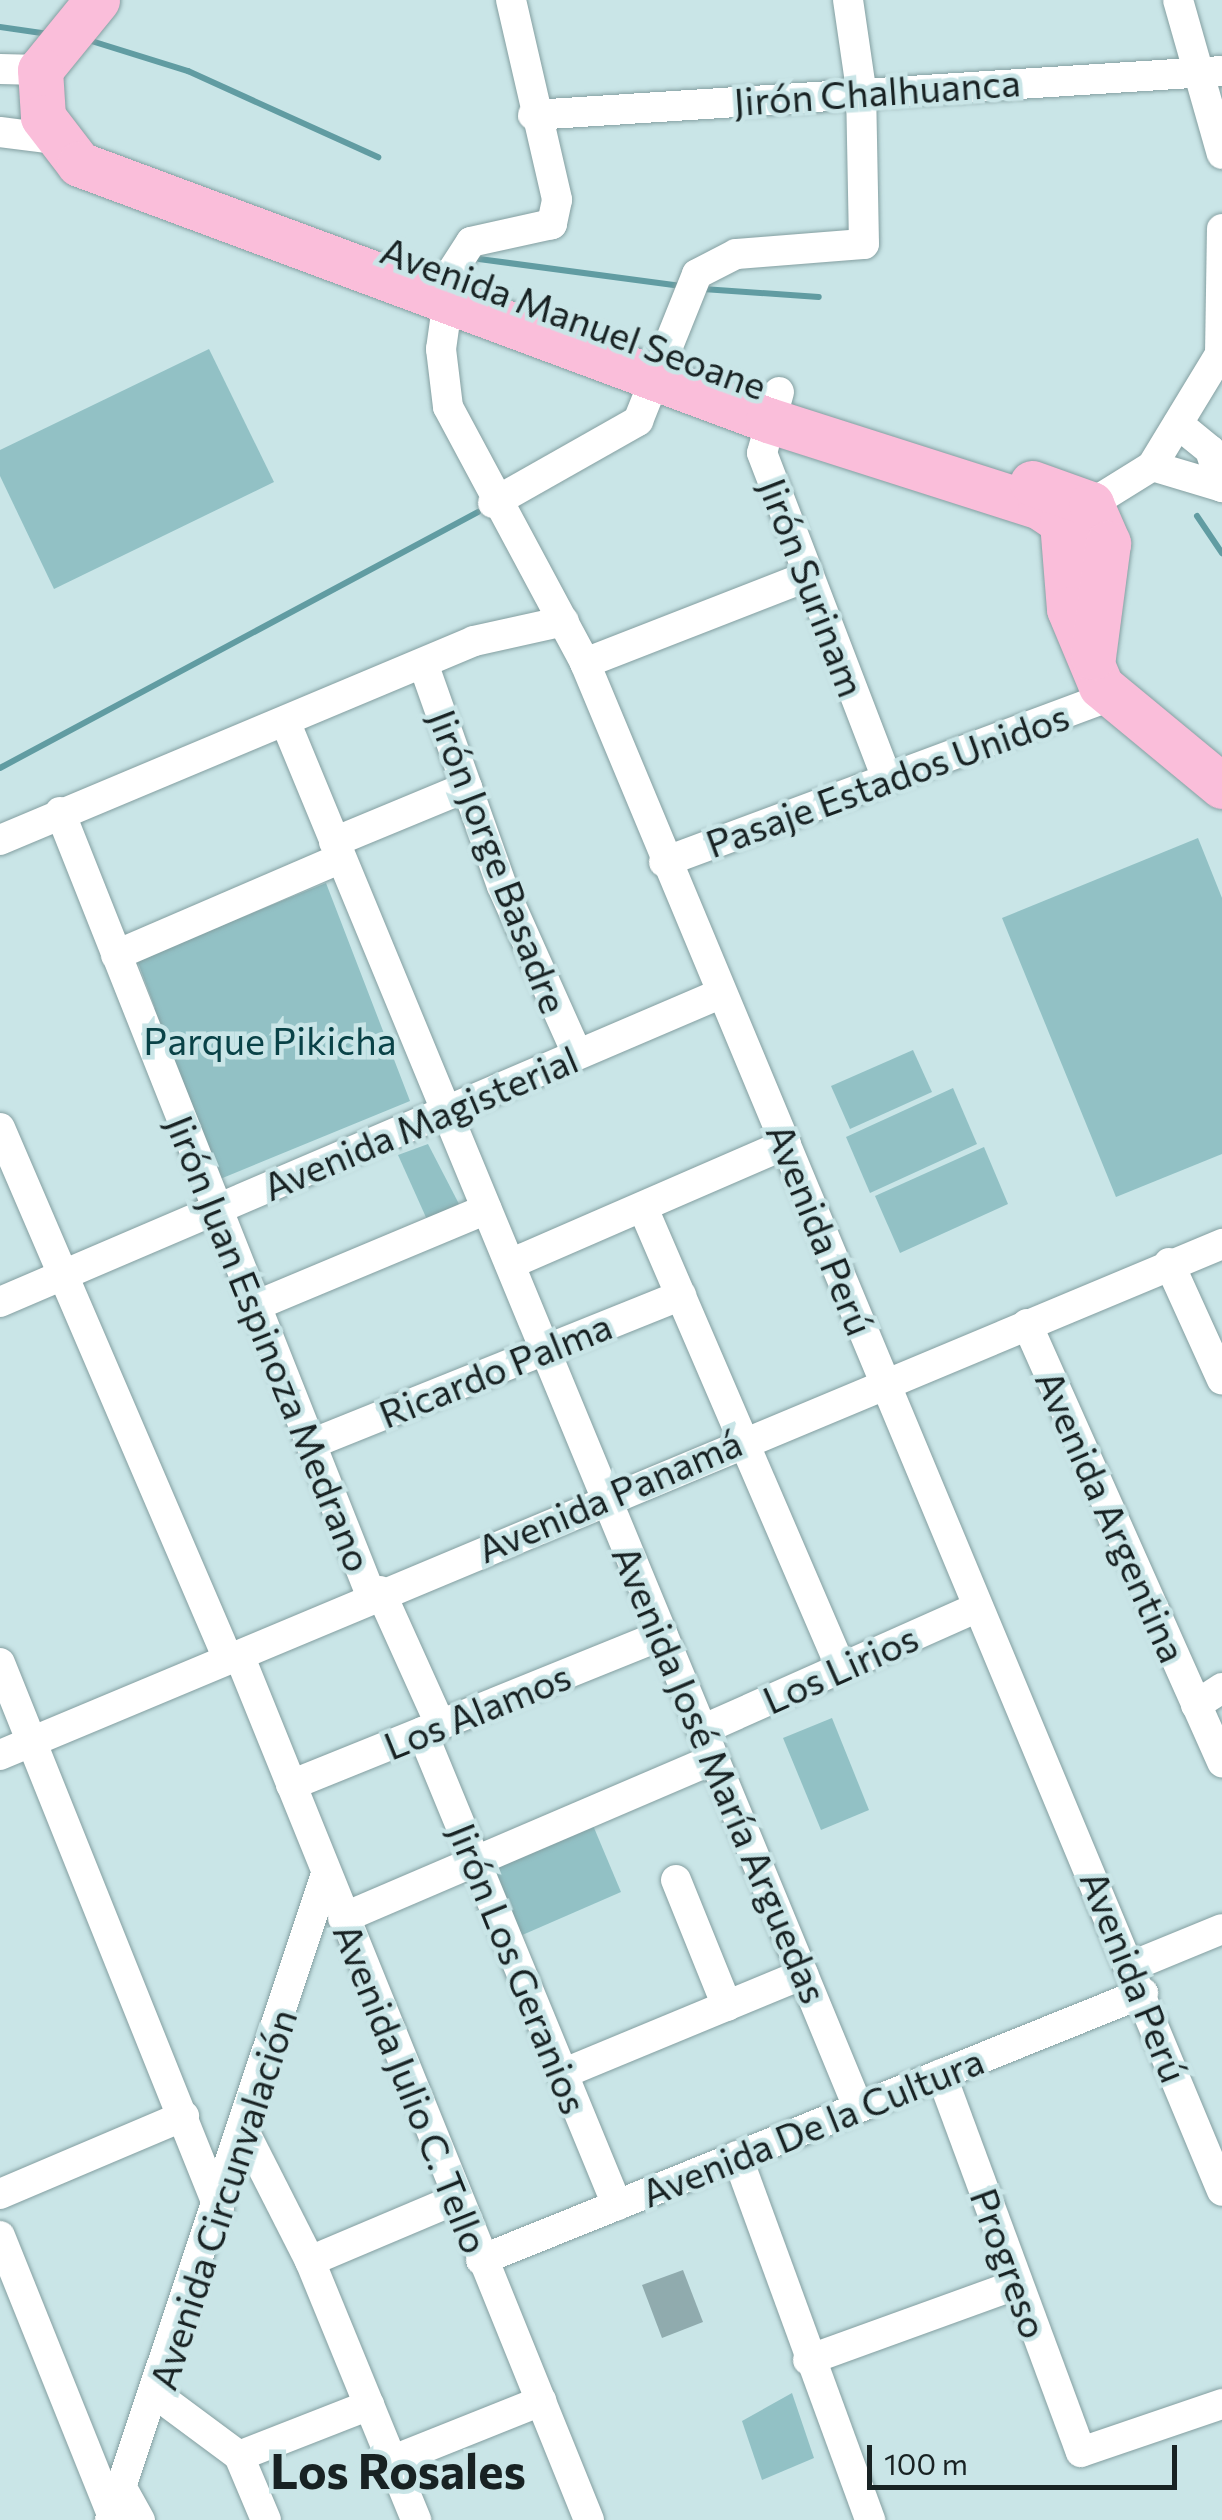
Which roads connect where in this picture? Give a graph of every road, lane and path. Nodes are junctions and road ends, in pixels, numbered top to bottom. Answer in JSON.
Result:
{"nodes":[{"id":1,"x":511,"y":0,"type":"edge"},
{"id":2,"x":848,"y":0,"type":"edge"},
{"id":3,"x":1178,"y":0,"type":"edge"},
{"id":4,"x":94,"y":4,"type":"edge"},
{"id":5,"x":30,"y":63,"type":"edge"},
{"id":6,"x":1211,"y":70,"type":"edge"},
{"id":7,"x":861,"y":89,"type":"junction"},
{"id":8,"x":533,"y":115,"type":"junction"},
{"id":9,"x":0,"y":132,"type":"edge"},
{"id":10,"x":54,"y":139,"type":"junction"},
{"id":11,"x":1222,"y":154,"type":"edge"},
{"id":12,"x":1222,"y":229,"type":"edge"},
{"id":13,"x":448,"y":284,"type":"junction"},
{"id":14,"x":666,"y":365,"type":"junction"},
{"id":15,"x":774,"y":406,"type":"junction"},
{"id":16,"x":1178,"y":424,"type":"junction"},
{"id":17,"x":1216,"y":441,"type":"edge"},
{"id":18,"x":1152,"y":466,"type":"junction"},
{"id":19,"x":1222,"y":487,"type":"edge"},
{"id":20,"x":494,"y":503,"type":"junction"},
{"id":21,"x":1077,"y":513,"type":"junction"},
{"id":22,"x":806,"y":577,"type":"junction"},
{"id":23,"x":564,"y":621,"type":"junction"},
{"id":24,"x":585,"y":663,"type":"junction"},
{"id":25,"x":424,"y":666,"type":"junction"},
{"id":26,"x":1105,"y":691,"type":"junction"},
{"id":27,"x":284,"y":721,"type":"junction"},
{"id":28,"x":887,"y":779,"type":"junction"},
{"id":29,"x":1222,"y":786,"type":"edge"},
{"id":30,"x":467,"y":787,"type":"junction"},
{"id":31,"x":60,"y":812,"type":"junction"},
{"id":32,"x":0,"y":840,"type":"edge"},
{"id":33,"x":338,"y":850,"type":"junction"},
{"id":34,"x":664,"y":862,"type":"junction"},
{"id":35,"x":116,"y":954,"type":"junction"},
{"id":36,"x":722,"y":993,"type":"junction"},
{"id":37,"x":576,"y":1054,"type":"junction"},
{"id":38,"x":446,"y":1110,"type":"junction"},
{"id":39,"x":0,"y":1128,"type":"edge"},
{"id":40,"x":786,"y":1144,"type":"junction"},
{"id":41,"x":643,"y":1208,"type":"junction"},
{"id":42,"x":486,"y":1209,"type":"junction"},
{"id":43,"x":216,"y":1210,"type":"junction"},
{"id":44,"x":1222,"y":1244,"type":"edge"},
{"id":45,"x":1169,"y":1262,"type":"junction"},
{"id":46,"x":510,"y":1264,"type":"junction"},
{"id":47,"x":64,"y":1276,"type":"junction"},
{"id":48,"x":680,"y":1296,"type":"junction"},
{"id":49,"x":0,"y":1302,"type":"edge"},
{"id":50,"x":255,"y":1306,"type":"junction"},
{"id":51,"x":1026,"y":1324,"type":"junction"},
{"id":52,"x":544,"y":1349,"type":"junction"},
{"id":53,"x":884,"y":1380,"type":"junction"},
{"id":54,"x":1222,"y":1380,"type":"edge"},
{"id":55,"x":742,"y":1440,"type":"junction"},
{"id":56,"x":310,"y":1444,"type":"junction"},
{"id":57,"x":606,"y":1497,"type":"junction"},
{"id":58,"x":376,"y":1593,"type":"junction"},
{"id":59,"x":978,"y":1607,"type":"junction"},
{"id":60,"x":663,"y":1635,"type":"junction"},
{"id":61,"x":233,"y":1657,"type":"junction"},
{"id":62,"x":0,"y":1663,"type":"edge"},
{"id":63,"x":841,"y":1668,"type":"junction"},
{"id":64,"x":1222,"y":1688,"type":"edge"},
{"id":65,"x":1196,"y":1705,"type":"junction"},
{"id":66,"x":431,"y":1728,"type":"junction"},
{"id":67,"x":702,"y":1730,"type":"junction"},
{"id":68,"x":35,"y":1740,"type":"junction"},
{"id":69,"x":0,"y":1754,"type":"edge"},
{"id":70,"x":714,"y":1759,"type":"junction"},
{"id":71,"x":1222,"y":1763,"type":"edge"},
{"id":72,"x":291,"y":1785,"type":"junction"},
{"id":73,"x":476,"y":1862,"type":"junction"},
{"id":74,"x":326,"y":1874,"type":"junction"},
{"id":75,"x":676,"y":1880,"type":"dead end"},
{"id":76,"x":344,"y":1918,"type":"junction"},
{"id":77,"x":1222,"y":1929,"type":"edge"},
{"id":78,"x":804,"y":1974,"type":"junction"},
{"id":79,"x":1137,"y":1979,"type":"junction"},
{"id":80,"x":727,"y":2006,"type":"junction"},
{"id":81,"x":562,"y":2074,"type":"junction"},
{"id":82,"x":941,"y":2074,"type":"junction"},
{"id":83,"x":858,"y":2107,"type":"junction"},
{"id":84,"x":184,"y":2116,"type":"junction"},
{"id":85,"x":244,"y":2131,"type":"junction"},
{"id":86,"x":737,"y":2156,"type":"junction"},
{"id":87,"x":1222,"y":2190,"type":"edge"},
{"id":88,"x":0,"y":2194,"type":"edge"},
{"id":89,"x":457,"y":2200,"type":"junction"},
{"id":90,"x":616,"y":2205,"type":"junction"},
{"id":91,"x":219,"y":2208,"type":"junction"},
{"id":92,"x":0,"y":2236,"type":"edge"},
{"id":93,"x":481,"y":2260,"type":"junction"},
{"id":94,"x":310,"y":2261,"type":"junction"},
{"id":95,"x":1018,"y":2284,"type":"junction"},
{"id":96,"x":808,"y":2360,"type":"junction"},
{"id":97,"x":157,"y":2395,"type":"junction"},
{"id":98,"x":541,"y":2401,"type":"junction"},
{"id":99,"x":1222,"y":2404,"type":"edge"},
{"id":100,"x":368,"y":2405,"type":"junction"},
{"id":101,"x":240,"y":2456,"type":"junction"},
{"id":102,"x":391,"y":2461,"type":"junction"},
{"id":103,"x":121,"y":2511,"type":"edge"},
{"id":104,"x":266,"y":2520,"type":"edge"},
{"id":105,"x":416,"y":2520,"type":"edge"},
{"id":106,"x":590,"y":2520,"type":"edge"},
{"id":107,"x":870,"y":2520,"type":"edge"}],
"edges":[{"from":1,"to":8,"type":"street"},
{"from":2,"to":7,"type":"street"},
{"from":3,"to":6,"type":"street"},
{"from":4,"to":5,"type":"highway"},
{"from":5,"to":10,"type":"highway"},
{"from":6,"to":7,"type":"street","name":"Jirón Chalhuanca"},
{"from":6,"to":11,"type":"street"},
{"from":7,"to":8,"type":"street","name":"Jirón Chalhuanca"},
{"from":7,"to":14,"type":"street"},
{"from":8,"to":13,"type":"street"},
{"from":9,"to":10,"type":"street"},
{"from":10,"to":13,"type":"highway","name":"Avenida Manuel Seoane"},
{"from":12,"to":16,"type":"street"},
{"from":13,"to":14,"type":"highway","name":"Avenida Manuel Seoane"},
{"from":13,"to":20,"type":"street","name":"Avenida Perú"},
{"from":14,"to":15,"type":"highway","name":"Avenida Manuel Seoane"},
{"from":14,"to":20,"type":"street"},
{"from":15,"to":21,"type":"highway","name":"Avenida Manuel Seoane"},
{"from":15,"to":22,"type":"street","name":"Jirón Surinam"},
{"from":16,"to":17,"type":"street"},
{"from":16,"to":18,"type":"street"},
{"from":17,"to":19,"type":"street"},
{"from":18,"to":19,"type":"street"},
{"from":18,"to":21,"type":"street"},
{"from":20,"to":23,"type":"street","name":"Avenida Perú"},
{"from":21,"to":26,"type":"highway"},
{"from":22,"to":24,"type":"street"},
{"from":22,"to":28,"type":"street","name":"Jirón Surinam"},
{"from":23,"to":24,"type":"street","name":"Avenida Perú"},
{"from":23,"to":25,"type":"street"},
{"from":24,"to":34,"type":"street","name":"Avenida Perú"},
{"from":25,"to":27,"type":"street"},
{"from":25,"to":30,"type":"street","name":"Jirón Jorge Basadre"},
{"from":26,"to":28,"type":"street","name":"Pasaje Estados Unidos"},
{"from":26,"to":29,"type":"highway"},
{"from":27,"to":31,"type":"street"},
{"from":27,"to":33,"type":"street","name":"Avenida José María Arguedas"},
{"from":28,"to":34,"type":"street","name":"Pasaje Estados Unidos"},
{"from":30,"to":33,"type":"street"},
{"from":30,"to":37,"type":"street","name":"Jirón Jorge Basadre"},
{"from":31,"to":32,"type":"street"},
{"from":31,"to":35,"type":"street","name":"Jirón Juan Espinoza Medrano"},
{"from":33,"to":35,"type":"street"},
{"from":33,"to":38,"type":"street","name":"Avenida José María Arguedas"},
{"from":34,"to":36,"type":"street","name":"Avenida Perú"},
{"from":35,"to":43,"type":"street","name":"Jirón Juan Espinoza Medrano"},
{"from":36,"to":37,"type":"street","name":"Avenida Magisterial"},
{"from":36,"to":40,"type":"street","name":"Avenida Perú"},
{"from":37,"to":38,"type":"street","name":"Avenida Magisterial"},
{"from":38,"to":42,"type":"street","name":"Avenida José María Arguedas"},
{"from":38,"to":43,"type":"street","name":"Avenida Magisterial"},
{"from":39,"to":47,"type":"street","name":"Avenida Julio C. Tello"},
{"from":40,"to":41,"type":"street"},
{"from":40,"to":53,"type":"street","name":"Avenida Perú"},
{"from":41,"to":46,"type":"street"},
{"from":41,"to":48,"type":"street"},
{"from":42,"to":46,"type":"street","name":"Avenida José María Arguedas"},
{"from":42,"to":50,"type":"street"},
{"from":43,"to":47,"type":"street","name":"Avenida Magisterial"},
{"from":43,"to":50,"type":"street","name":"Jirón Juan Espinoza Medrano"},
{"from":44,"to":45,"type":"street","name":"Avenida Panamá"},
{"from":45,"to":51,"type":"street","name":"Avenida Panamá"},
{"from":45,"to":54,"type":"street"},
{"from":46,"to":52,"type":"street","name":"Avenida José María Arguedas"},
{"from":47,"to":49,"type":"street","name":"Avenida Magisterial"},
{"from":47,"to":61,"type":"street","name":"Avenida Julio C. Tello"},
{"from":48,"to":52,"type":"street","name":"Ricardo Palma"},
{"from":48,"to":55,"type":"street"},
{"from":50,"to":56,"type":"street","name":"Jirón Juan Espinoza Medrano"},
{"from":51,"to":53,"type":"street","name":"Avenida Panamá"},
{"from":51,"to":65,"type":"street","name":"Avenida Argentina"},
{"from":52,"to":56,"type":"street","name":"Ricardo Palma"},
{"from":52,"to":57,"type":"street","name":"Avenida José María Arguedas"},
{"from":53,"to":55,"type":"street","name":"Avenida Panamá"},
{"from":53,"to":59,"type":"street","name":"Avenida Perú"},
{"from":55,"to":57,"type":"street","name":"Avenida Panamá"},
{"from":55,"to":63,"type":"street"},
{"from":56,"to":58,"type":"street","name":"Jirón Juan Espinoza Medrano"},
{"from":57,"to":58,"type":"street","name":"Avenida Panamá"},
{"from":57,"to":60,"type":"street","name":"Avenida José María Arguedas"},
{"from":58,"to":61,"type":"street","name":"Avenida Panamá"},
{"from":58,"to":66,"type":"street","name":"Jirón Los Geranios"},
{"from":59,"to":63,"type":"street","name":"Los Lirios"},
{"from":59,"to":79,"type":"street","name":"Avenida Perú"},
{"from":60,"to":66,"type":"street","name":"Los Alamos"},
{"from":60,"to":67,"type":"street","name":"Avenida José María Arguedas"},
{"from":61,"to":68,"type":"street","name":"Avenida Panamá"},
{"from":61,"to":72,"type":"street","name":"Avenida Julio C. Tello"},
{"from":62,"to":68,"type":"street"},
{"from":63,"to":67,"type":"street","name":"Los Lirios"},
{"from":64,"to":65,"type":"street"},
{"from":65,"to":71,"type":"street","name":"Avenida Argentina"},
{"from":66,"to":72,"type":"street","name":"Los Alamos"},
{"from":66,"to":73,"type":"street","name":"Jirón Los Geranios"},
{"from":67,"to":70,"type":"street","name":"Avenida José María Arguedas"},
{"from":68,"to":69,"type":"street","name":"Avenida Panamá"},
{"from":68,"to":84,"type":"street"},
{"from":70,"to":73,"type":"street"},
{"from":70,"to":78,"type":"street","name":"Avenida José María Arguedas"},
{"from":72,"to":74,"type":"street","name":"Avenida Julio C. Tello"},
{"from":73,"to":76,"type":"street"},
{"from":73,"to":81,"type":"street","name":"Jirón Los Geranios"},
{"from":74,"to":76,"type":"street","name":"Avenida Julio C. Tello"},
{"from":74,"to":85,"type":"street","name":"Avenida Circunvalación"},
{"from":75,"to":80,"type":"street"},
{"from":76,"to":89,"type":"street","name":"Avenida Julio C. Tello"},
{"from":77,"to":79,"type":"street","name":"Avenida De la Cultura"},
{"from":78,"to":80,"type":"street"},
{"from":78,"to":83,"type":"street","name":"Avenida José María Arguedas"},
{"from":79,"to":82,"type":"street","name":"Avenida De la Cultura"},
{"from":79,"to":87,"type":"street","name":"Avenida Perú"},
{"from":80,"to":81,"type":"street"},
{"from":81,"to":90,"type":"street","name":"Jirón Los Geranios"},
{"from":82,"to":83,"type":"street","name":"Avenida De la Cultura"},
{"from":82,"to":95,"type":"street","name":"Progreso"},
{"from":83,"to":86,"type":"street","name":"Avenida De la Cultura"},
{"from":84,"to":88,"type":"street"},
{"from":84,"to":91,"type":"street"},
{"from":85,"to":91,"type":"street","name":"Avenida Circunvalación"},
{"from":85,"to":94,"type":"street"},
{"from":86,"to":90,"type":"street","name":"Avenida De la Cultura"},
{"from":86,"to":96,"type":"street"},
{"from":89,"to":93,"type":"street","name":"Avenida Julio C. Tello"},
{"from":89,"to":94,"type":"street"},
{"from":90,"to":93,"type":"street","name":"Avenida De la Cultura"},
{"from":91,"to":97,"type":"street","name":"Avenida Circunvalación"},
{"from":92,"to":103,"type":"street"},
{"from":93,"to":98,"type":"street","name":"Avenida Julio C. Tello"},
{"from":94,"to":100,"type":"street"},
{"from":95,"to":96,"type":"street"},
{"from":95,"to":99,"type":"street","name":"Progreso"},
{"from":96,"to":107,"type":"street"},
{"from":97,"to":101,"type":"street"},
{"from":97,"to":103,"type":"street","name":"Avenida Circunvalación"},
{"from":98,"to":102,"type":"street"},
{"from":98,"to":106,"type":"street","name":"Avenida Julio C. Tello"},
{"from":100,"to":101,"type":"street"},
{"from":100,"to":102,"type":"street"},
{"from":101,"to":104,"type":"street"},
{"from":102,"to":105,"type":"street"}]}
